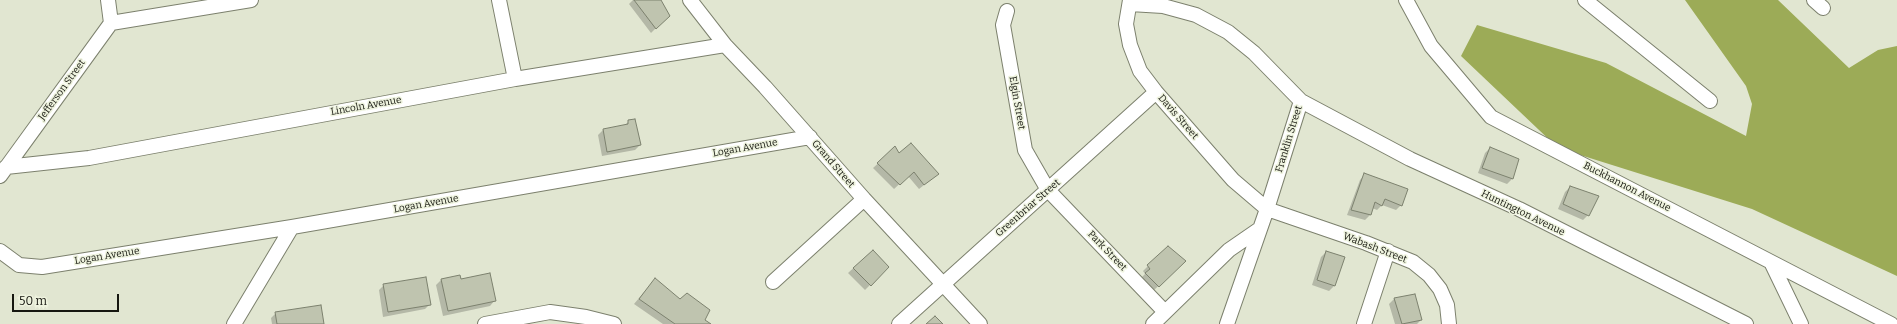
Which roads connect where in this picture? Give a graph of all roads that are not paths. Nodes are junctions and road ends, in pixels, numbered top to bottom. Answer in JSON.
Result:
{"nodes":[{"id":1,"x":108,"y":0,"type":"edge"},
{"id":2,"x":499,"y":0,"type":"edge"},
{"id":3,"x":690,"y":0,"type":"edge"},
{"id":4,"x":1406,"y":0,"type":"edge"},
{"id":5,"x":1585,"y":0,"type":"edge"},
{"id":6,"x":243,"y":1,"type":"edge"},
{"id":7,"x":1130,"y":2,"type":"edge"},
{"id":8,"x":1008,"y":11,"type":"dead end"},
{"id":9,"x":111,"y":23,"type":"junction"},
{"id":10,"x":725,"y":44,"type":"junction"},
{"id":11,"x":515,"y":79,"type":"junction"},
{"id":12,"x":1156,"y":92,"type":"junction"},
{"id":13,"x":1301,"y":101,"type":"junction"},
{"id":14,"x":1710,"y":101,"type":"dead end"},
{"id":15,"x":810,"y":137,"type":"junction"},
{"id":16,"x":3,"y":171,"type":"edge"},
{"id":17,"x":1048,"y":190,"type":"junction"},
{"id":18,"x":864,"y":199,"type":"junction"},
{"id":19,"x":1267,"y":209,"type":"junction"},
{"id":20,"x":292,"y":227,"type":"junction"},
{"id":21,"x":1258,"y":230,"type":"junction"},
{"id":22,"x":0,"y":250,"type":"edge"},
{"id":23,"x":1388,"y":251,"type":"junction"},
{"id":24,"x":1771,"y":262,"type":"junction"},
{"id":25,"x":773,"y":282,"type":"dead end"},
{"id":26,"x":943,"y":283,"type":"junction"},
{"id":27,"x":1165,"y":312,"type":"junction"},
{"id":28,"x":234,"y":324,"type":"edge"},
{"id":29,"x":485,"y":324,"type":"edge"},
{"id":30,"x":614,"y":324,"type":"edge"},
{"id":31,"x":899,"y":324,"type":"edge"},
{"id":32,"x":980,"y":324,"type":"edge"},
{"id":33,"x":1153,"y":324,"type":"edge"},
{"id":34,"x":1227,"y":324,"type":"edge"},
{"id":35,"x":1364,"y":324,"type":"edge"},
{"id":36,"x":1449,"y":324,"type":"edge"},
{"id":37,"x":1746,"y":324,"type":"edge"},
{"id":38,"x":1801,"y":324,"type":"edge"},
{"id":39,"x":1892,"y":324,"type":"edge"}],
"edges":[{"from":1,"to":9,"type":"street"},
{"from":2,"to":11,"type":"street"},
{"from":3,"to":10,"type":"street","name":"Grand Street"},
{"from":4,"to":24,"type":"street","name":"Buckhannon Avenue"},
{"from":5,"to":14,"type":"street"},
{"from":6,"to":9,"type":"street"},
{"from":7,"to":12,"type":"street","name":"Davis Street"},
{"from":7,"to":13,"type":"street","name":"Franklin Street"},
{"from":8,"to":17,"type":"street","name":"Elgin Street"},
{"from":9,"to":16,"type":"street","name":"Jefferson Street"},
{"from":10,"to":11,"type":"street","name":"Lincoln Avenue"},
{"from":10,"to":15,"type":"street","name":"Grand Street"},
{"from":11,"to":16,"type":"street","name":"Lincoln Avenue"},
{"from":12,"to":17,"type":"street","name":"Greenbriar Street"},
{"from":12,"to":19,"type":"street","name":"Davis Street"},
{"from":13,"to":19,"type":"street","name":"Franklin Street"},
{"from":13,"to":37,"type":"street","name":"Huntington Avenue"},
{"from":15,"to":18,"type":"street","name":"Grand Street"},
{"from":15,"to":20,"type":"street","name":"Logan Avenue"},
{"from":17,"to":26,"type":"street","name":"Greenbriar Street"},
{"from":17,"to":27,"type":"street","name":"Park Street"},
{"from":18,"to":25,"type":"street"},
{"from":18,"to":26,"type":"street","name":"Grand Street"},
{"from":19,"to":21,"type":"street","name":"Franklin Street"},
{"from":19,"to":23,"type":"street","name":"Wabash Street"},
{"from":20,"to":22,"type":"street","name":"Logan Avenue"},
{"from":20,"to":28,"type":"street"},
{"from":21,"to":27,"type":"street"},
{"from":21,"to":34,"type":"street","name":"Franklin Street"},
{"from":23,"to":35,"type":"street"},
{"from":23,"to":36,"type":"street","name":"Wabash Street"},
{"from":24,"to":38,"type":"street"},
{"from":24,"to":39,"type":"street","name":"Buckhannon Avenue"},
{"from":26,"to":31,"type":"street","name":"Greenbriar Street"},
{"from":26,"to":32,"type":"street","name":"Grand Street"},
{"from":27,"to":33,"type":"street"},
{"from":29,"to":30,"type":"street"}]}
